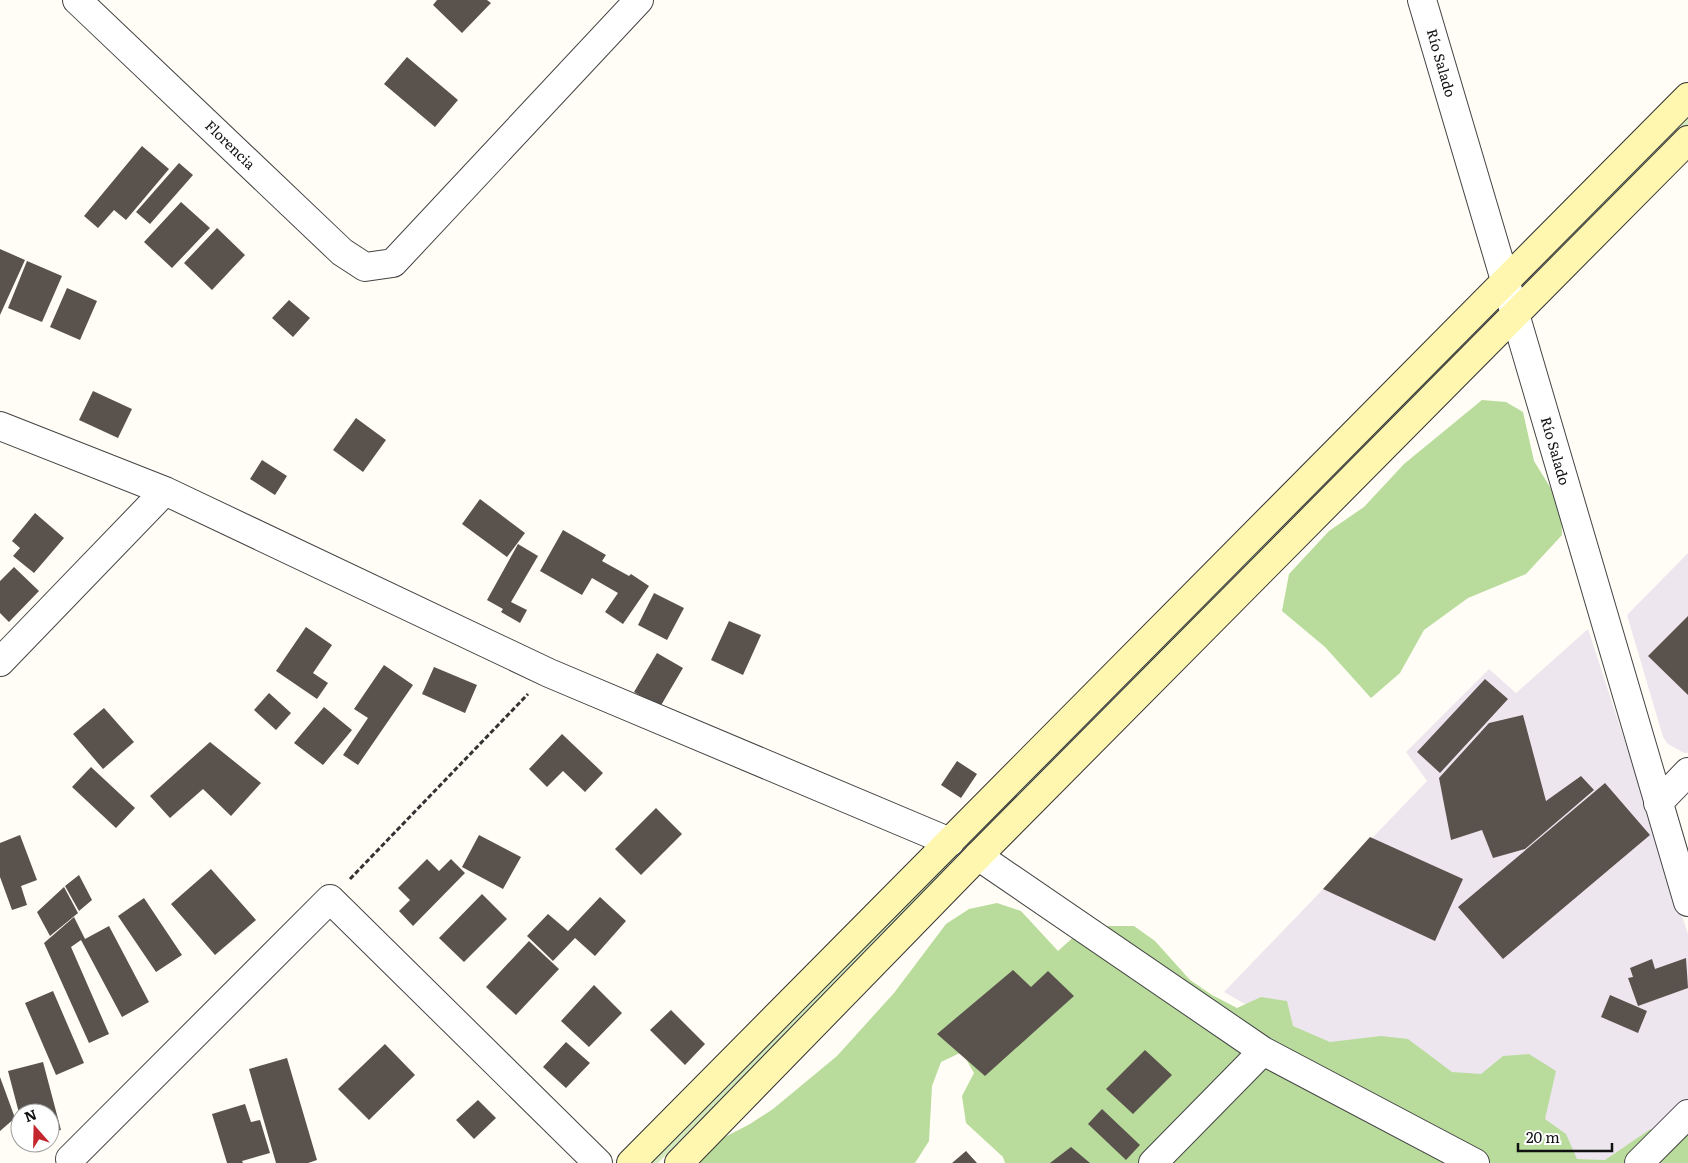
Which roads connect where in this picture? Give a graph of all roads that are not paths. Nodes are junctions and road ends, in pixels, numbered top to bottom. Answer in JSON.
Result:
{"nodes":[{"id":1,"x":639,"y":0,"type":"edge"},
{"id":2,"x":1422,"y":0,"type":"edge"},
{"id":3,"x":90,"y":4,"type":"edge"},
{"id":4,"x":1688,"y":97,"type":"edge"},
{"id":5,"x":1688,"y":140,"type":"edge"},
{"id":6,"x":1505,"y":281,"type":"junction"},
{"id":7,"x":1515,"y":314,"type":"junction"},
{"id":8,"x":0,"y":426,"type":"edge"},
{"id":9,"x":165,"y":491,"type":"junction"},
{"id":10,"x":0,"y":662,"type":"edge"},
{"id":11,"x":1688,"y":772,"type":"edge"},
{"id":12,"x":1658,"y":803,"type":"junction"},
{"id":13,"x":950,"y":842,"type":"junction"},
{"id":14,"x":978,"y":856,"type":"junction"},
{"id":15,"x":1688,"y":902,"type":"edge"},
{"id":16,"x":1263,"y":1051,"type":"junction"},
{"id":17,"x":1688,"y":1114,"type":"edge"},
{"id":18,"x":70,"y":1159,"type":"dead end"},
{"id":19,"x":598,"y":1163,"type":"edge"},
{"id":20,"x":630,"y":1163,"type":"edge"},
{"id":21,"x":679,"y":1163,"type":"edge"},
{"id":22,"x":1153,"y":1163,"type":"edge"},
{"id":23,"x":1475,"y":1163,"type":"edge"},
{"id":24,"x":1639,"y":1163,"type":"edge"}],
"edges":[{"from":1,"to":3,"type":"street","name":"Florencia"},
{"from":2,"to":6,"type":"street","name":"Río Salado"},
{"from":4,"to":6,"type":"main road"},
{"from":5,"to":7,"type":"main road"},
{"from":6,"to":7,"type":"street","name":"Río Salado"},
{"from":6,"to":13,"type":"main road"},
{"from":7,"to":12,"type":"street","name":"Río Salado"},
{"from":7,"to":14,"type":"main road"},
{"from":8,"to":9,"type":"street"},
{"from":9,"to":10,"type":"street"},
{"from":9,"to":13,"type":"street"},
{"from":11,"to":12,"type":"street"},
{"from":12,"to":15,"type":"street","name":"Río Salado"},
{"from":13,"to":20,"type":"main road"},
{"from":14,"to":16,"type":"street"},
{"from":14,"to":21,"type":"main road"},
{"from":16,"to":22,"type":"street"},
{"from":16,"to":23,"type":"street"},
{"from":17,"to":24,"type":"street"},
{"from":18,"to":19,"type":"street"}]}
